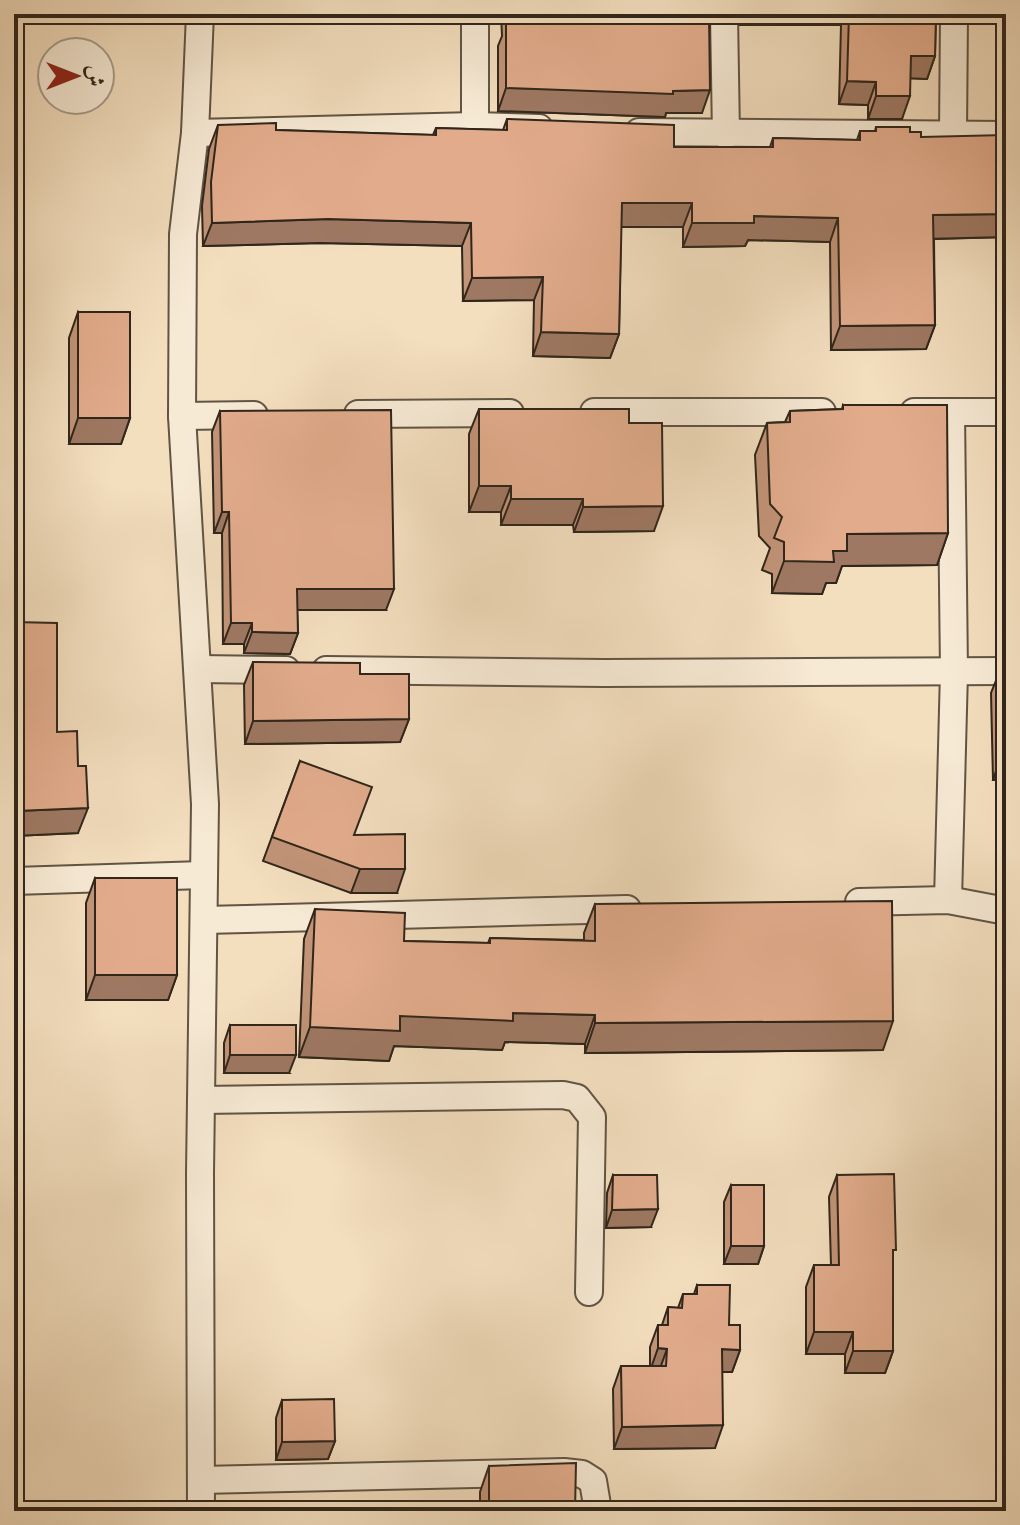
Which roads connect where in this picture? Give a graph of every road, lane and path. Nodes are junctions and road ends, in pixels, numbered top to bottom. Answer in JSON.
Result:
{"nodes":[{"id":1,"x":200,"y":14,"type":"edge"},
{"id":2,"x":475,"y":14,"type":"edge"},
{"id":3,"x":724,"y":14,"type":"edge"},
{"id":4,"x":954,"y":14,"type":"edge"},
{"id":5,"x":475,"y":126,"type":"junction"},
{"id":6,"x":569,"y":129,"type":"edge"},
{"id":7,"x":616,"y":131,"type":"edge"},
{"id":8,"x":195,"y":133,"type":"junction"},
{"id":9,"x":953,"y":134,"type":"junction"},
{"id":10,"x":726,"y":135,"type":"junction"},
{"id":11,"x":1006,"y":135,"type":"edge"},
{"id":12,"x":530,"y":412,"type":"edge"},
{"id":13,"x":562,"y":412,"type":"edge"},
{"id":14,"x":842,"y":412,"type":"edge"},
{"id":15,"x":889,"y":412,"type":"edge"},
{"id":16,"x":951,"y":412,"type":"junction"},
{"id":17,"x":1006,"y":412,"type":"edge"},
{"id":18,"x":340,"y":414,"type":"edge"},
{"id":19,"x":277,"y":415,"type":"edge"},
{"id":20,"x":182,"y":416,"type":"junction"},
{"id":21,"x":198,"y":669,"type":"junction"},
{"id":22,"x":1006,"y":671,"type":"edge"},
{"id":23,"x":954,"y":672,"type":"junction"},
{"id":24,"x":203,"y":875,"type":"junction"},
{"id":25,"x":14,"y":881,"type":"edge"},
{"id":26,"x":948,"y":900,"type":"junction"},
{"id":27,"x":837,"y":903,"type":"edge"},
{"id":28,"x":647,"y":908,"type":"edge"},
{"id":29,"x":1006,"y":911,"type":"edge"},
{"id":30,"x":204,"y":920,"type":"junction"},
{"id":31,"x":201,"y":1100,"type":"junction"},
{"id":32,"x":589,"y":1292,"type":"dead end"},
{"id":33,"x":201,"y":1480,"type":"junction"},
{"id":34,"x":201,"y":1511,"type":"edge"},
{"id":35,"x":598,"y":1511,"type":"edge"}],
"edges":[{"from":1,"to":8,"type":"street"},
{"from":2,"to":5,"type":"street"},
{"from":3,"to":10,"type":"street"},
{"from":4,"to":9,"type":"street"},
{"from":5,"to":6,"type":"street"},
{"from":5,"to":8,"type":"street"},
{"from":7,"to":10,"type":"street"},
{"from":8,"to":20,"type":"street"},
{"from":9,"to":10,"type":"street"},
{"from":9,"to":11,"type":"street"},
{"from":12,"to":18,"type":"street"},
{"from":13,"to":14,"type":"street"},
{"from":15,"to":16,"type":"street"},
{"from":16,"to":17,"type":"street"},
{"from":16,"to":23,"type":"street"},
{"from":19,"to":20,"type":"street"},
{"from":20,"to":21,"type":"street"},
{"from":21,"to":23,"type":"street"},
{"from":21,"to":24,"type":"street"},
{"from":22,"to":23,"type":"street"},
{"from":23,"to":26,"type":"street"},
{"from":24,"to":25,"type":"street"},
{"from":24,"to":30,"type":"street"},
{"from":26,"to":27,"type":"street"},
{"from":26,"to":29,"type":"street"},
{"from":28,"to":30,"type":"street"},
{"from":30,"to":31,"type":"street"},
{"from":31,"to":32,"type":"street"},
{"from":31,"to":33,"type":"street"},
{"from":33,"to":34,"type":"street"},
{"from":33,"to":35,"type":"street"}]}
